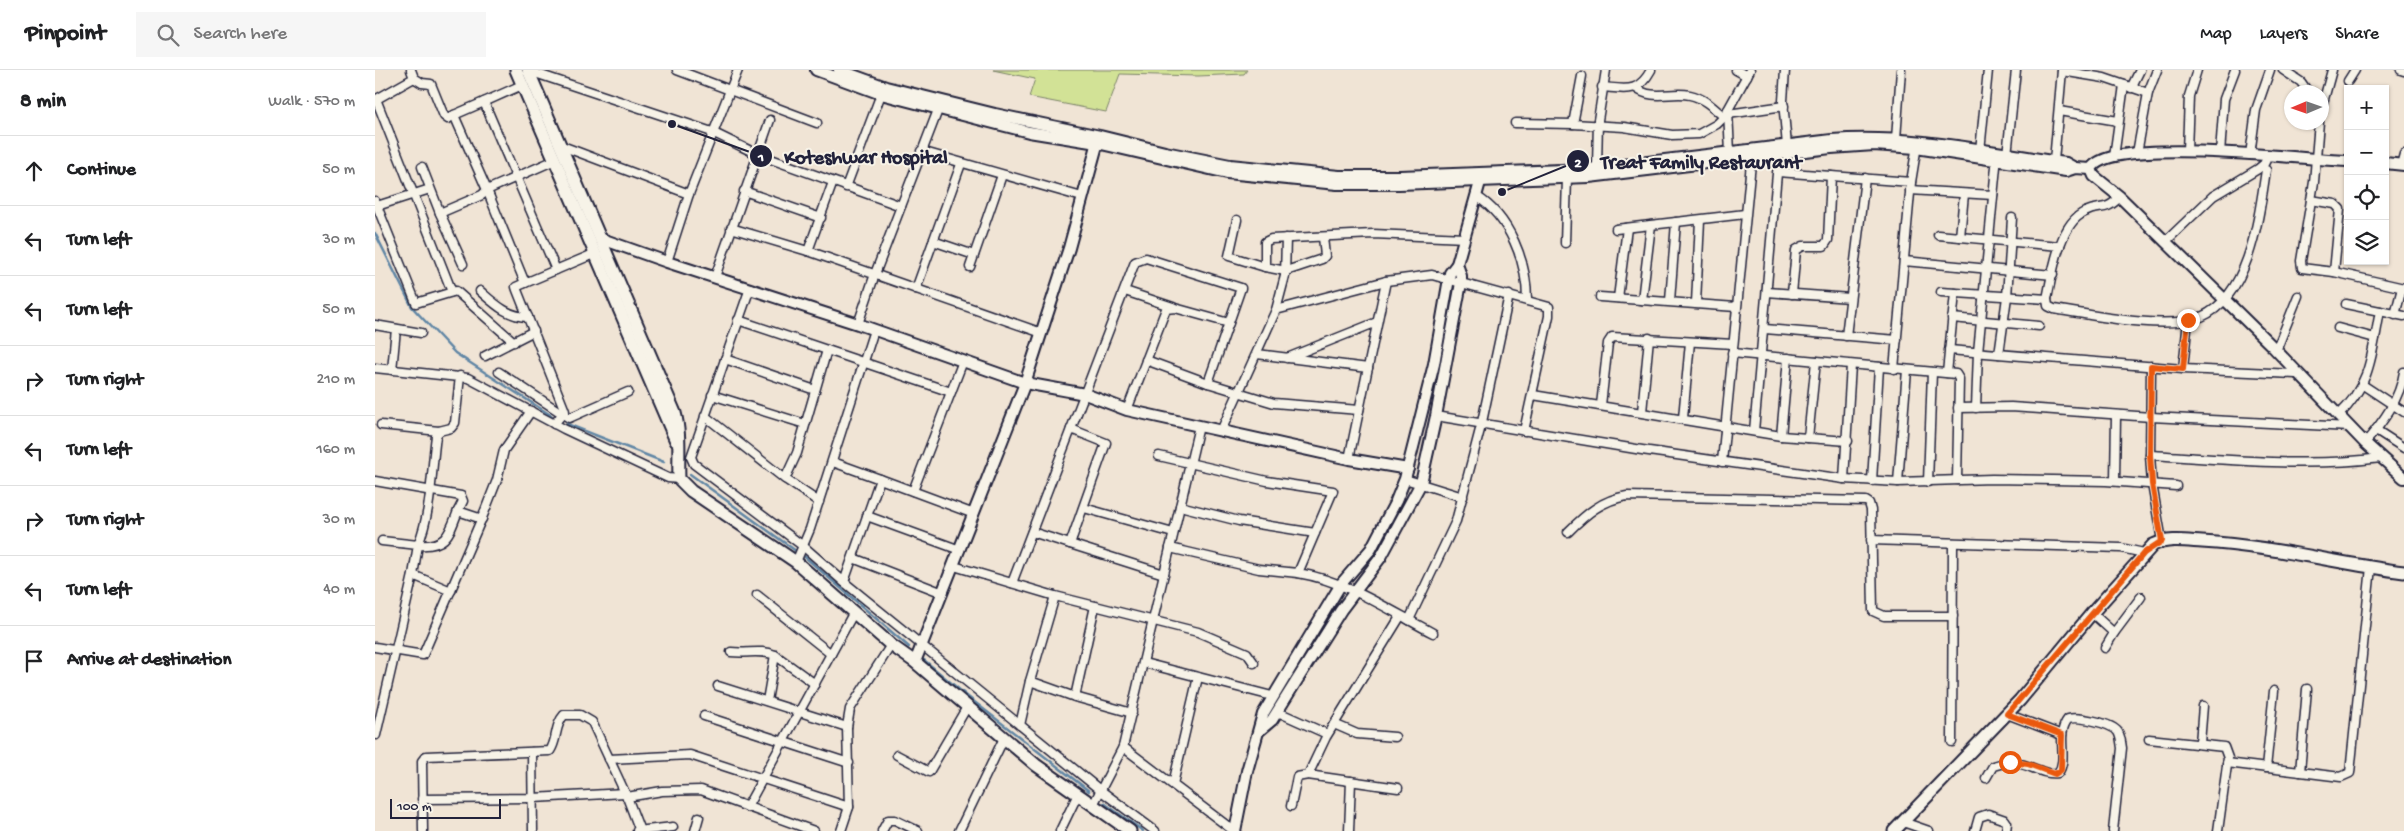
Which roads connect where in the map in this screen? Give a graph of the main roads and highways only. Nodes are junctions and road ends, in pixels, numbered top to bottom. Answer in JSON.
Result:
{"nodes":[{"id":1,"x":516,"y":70,"type":"edge"},
{"id":2,"x":528,"y":70,"type":"edge"},
{"id":3,"x":677,"y":445,"type":"junction"},
{"id":4,"x":2404,"y":572,"type":"edge"},
{"id":5,"x":1130,"y":831,"type":"edge"},
{"id":6,"x":1894,"y":831,"type":"edge"}],
"edges":[{"from":1,"to":3,"type":"main road"},
{"from":2,"to":3,"type":"main road"},
{"from":3,"to":5,"type":"main road"},
{"from":4,"to":6,"type":"main road"}]}
